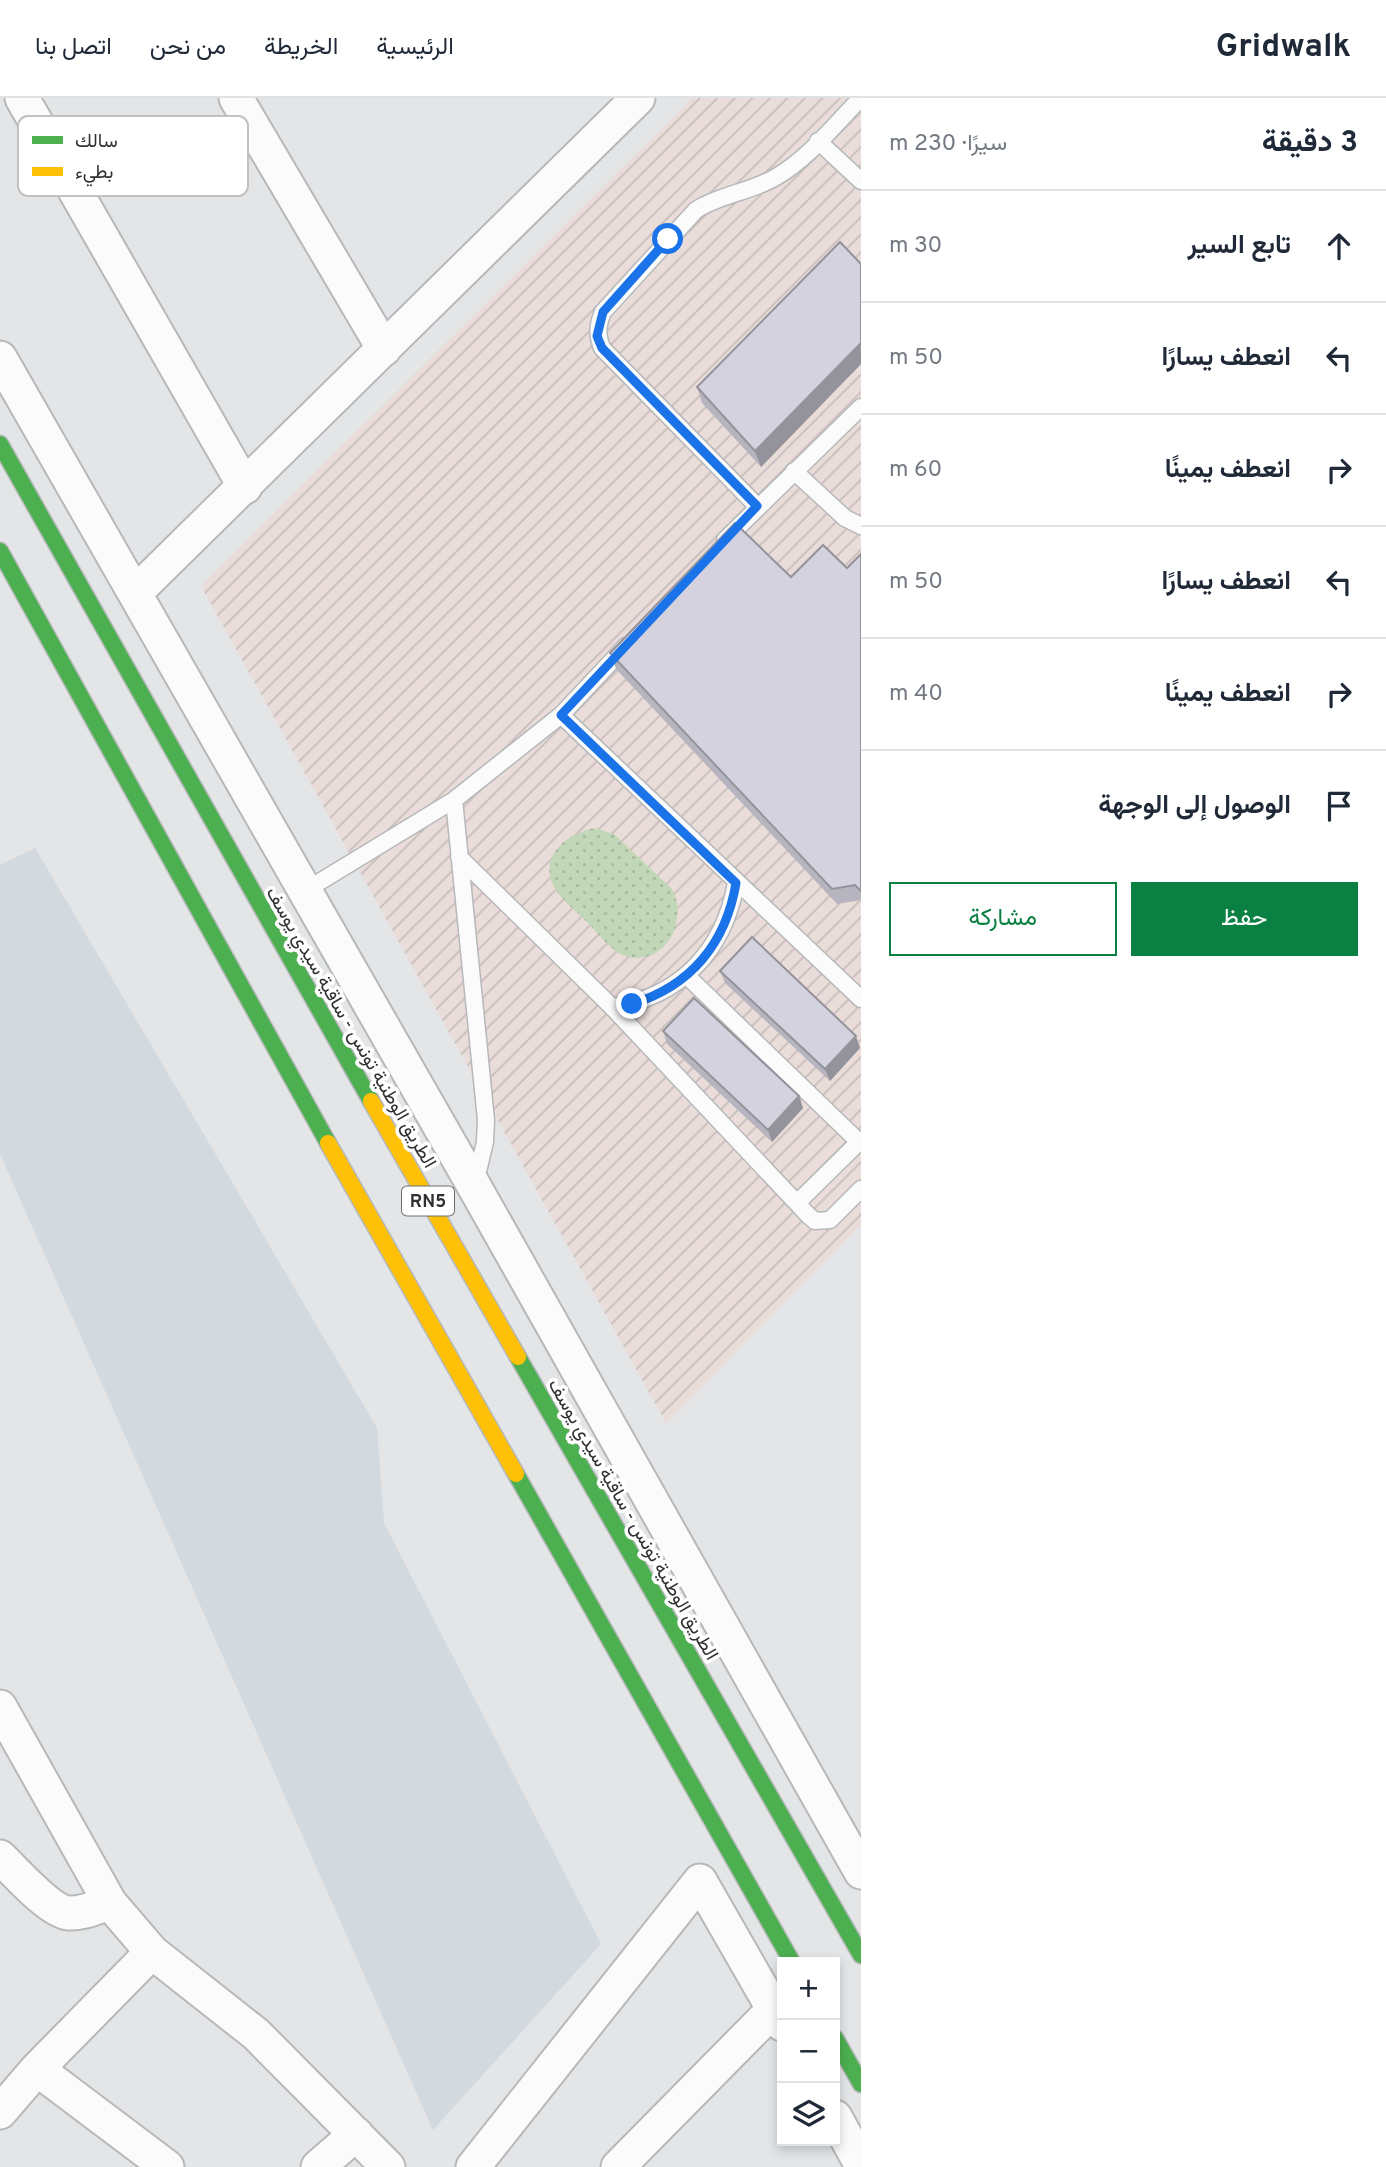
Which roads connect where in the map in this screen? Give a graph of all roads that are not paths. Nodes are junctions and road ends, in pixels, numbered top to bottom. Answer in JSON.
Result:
{"nodes":[{"id":1,"x":22,"y":98,"type":"edge"},
{"id":2,"x":236,"y":98,"type":"edge"},
{"id":3,"x":638,"y":98,"type":"edge"},
{"id":4,"x":861,"y":98,"type":"edge"},
{"id":5,"x":32,"y":116,"type":"edge"},
{"id":6,"x":247,"y":116,"type":"edge"},
{"id":7,"x":248,"y":118,"type":"edge"},
{"id":8,"x":818,"y":141,"type":"junction"},
{"id":9,"x":861,"y":181,"type":"edge"},
{"id":10,"x":78,"y":196,"type":"edge"},
{"id":11,"x":384,"y":349,"type":"junction"},
{"id":12,"x":0,"y":358,"type":"edge"},
{"id":13,"x":861,"y":407,"type":"edge"},
{"id":14,"x":0,"y":444,"type":"edge"},
{"id":15,"x":794,"y":471,"type":"junction"},
{"id":16,"x":245,"y":487,"type":"junction"},
{"id":17,"x":757,"y":506,"type":"junction"},
{"id":18,"x":861,"y":526,"type":"edge"},
{"id":19,"x":0,"y":551,"type":"edge"},
{"id":20,"x":710,"y":556,"type":"edge"},
{"id":21,"x":135,"y":593,"type":"junction"},
{"id":22,"x":636,"y":635,"type":"edge"},
{"id":23,"x":561,"y":715,"type":"junction"},
{"id":24,"x":454,"y":800,"type":"junction"},
{"id":25,"x":459,"y":857,"type":"junction"},
{"id":26,"x":736,"y":883,"type":"junction"},
{"id":27,"x":303,"y":892,"type":"junction"},
{"id":28,"x":687,"y":976,"type":"junction"},
{"id":29,"x":861,"y":999,"type":"edge"},
{"id":30,"x":612,"y":1007,"type":"junction"},
{"id":31,"x":860,"y":1141,"type":"edge"},
{"id":32,"x":474,"y":1186,"type":"junction"},
{"id":33,"x":861,"y":1189,"type":"edge"},
{"id":34,"x":797,"y":1203,"type":"junction"},
{"id":35,"x":0,"y":1707,"type":"edge"},
{"id":36,"x":0,"y":1857,"type":"edge"},
{"id":37,"x":861,"y":1872,"type":"edge"},
{"id":38,"x":110,"y":1903,"type":"junction"},
{"id":39,"x":152,"y":1952,"type":"junction"},
{"id":40,"x":861,"y":1955,"type":"edge"},
{"id":41,"x":789,"y":1957,"type":"edge"},
{"id":42,"x":777,"y":2014,"type":"edge"},
{"id":43,"x":777,"y":2017,"type":"edge"},
{"id":44,"x":840,"y":2047,"type":"edge"},
{"id":45,"x":37,"y":2069,"type":"junction"},
{"id":46,"x":861,"y":2084,"type":"edge"},
{"id":47,"x":0,"y":2112,"type":"edge"},
{"id":48,"x":840,"y":2126,"type":"edge"},
{"id":49,"x":356,"y":2134,"type":"junction"},
{"id":50,"x":861,"y":2164,"type":"edge"},
{"id":51,"x":167,"y":2167,"type":"edge"},
{"id":52,"x":318,"y":2167,"type":"edge"},
{"id":53,"x":388,"y":2167,"type":"edge"},
{"id":54,"x":473,"y":2167,"type":"edge"},
{"id":55,"x":618,"y":2167,"type":"edge"}],
"edges":[{"from":1,"to":5,"type":"street"},
{"from":2,"to":6,"type":"street"},
{"from":3,"to":11,"type":"street"},
{"from":4,"to":8,"type":"lane"},
{"from":7,"to":11,"type":"street"},
{"from":8,"to":9,"type":"lane"},
{"from":8,"to":17,"type":"lane"},
{"from":10,"to":16,"type":"street"},
{"from":11,"to":16,"type":"street"},
{"from":12,"to":21,"type":"street"},
{"from":13,"to":15,"type":"lane"},
{"from":14,"to":40,"type":"highway","name":"الطريق الوطنية تونس - ساقية سيدي يوسف","number":"RN5"},
{"from":15,"to":17,"type":"lane"},
{"from":15,"to":18,"type":"lane"},
{"from":16,"to":21,"type":"street"},
{"from":17,"to":20,"type":"lane"},
{"from":19,"to":41,"type":"highway"},
{"from":21,"to":27,"type":"street"},
{"from":22,"to":23,"type":"lane"},
{"from":23,"to":24,"type":"lane"},
{"from":23,"to":26,"type":"lane"},
{"from":24,"to":25,"type":"lane"},
{"from":24,"to":27,"type":"lane"},
{"from":25,"to":30,"type":"lane"},
{"from":25,"to":32,"type":"lane"},
{"from":26,"to":28,"type":"lane"},
{"from":26,"to":29,"type":"lane"},
{"from":27,"to":32,"type":"street"},
{"from":28,"to":30,"type":"lane"},
{"from":28,"to":31,"type":"lane"},
{"from":30,"to":34,"type":"lane"},
{"from":31,"to":34,"type":"lane"},
{"from":32,"to":37,"type":"street"},
{"from":33,"to":34,"type":"lane"},
{"from":35,"to":38,"type":"street"},
{"from":36,"to":38,"type":"street"},
{"from":38,"to":39,"type":"street"},
{"from":39,"to":45,"type":"street"},
{"from":39,"to":49,"type":"street"},
{"from":42,"to":54,"type":"street"},
{"from":43,"to":55,"type":"street"},
{"from":44,"to":46,"type":"highway"},
{"from":45,"to":47,"type":"street"},
{"from":45,"to":51,"type":"street"},
{"from":48,"to":50,"type":"street"},
{"from":49,"to":52,"type":"street"},
{"from":49,"to":53,"type":"street"}]}
